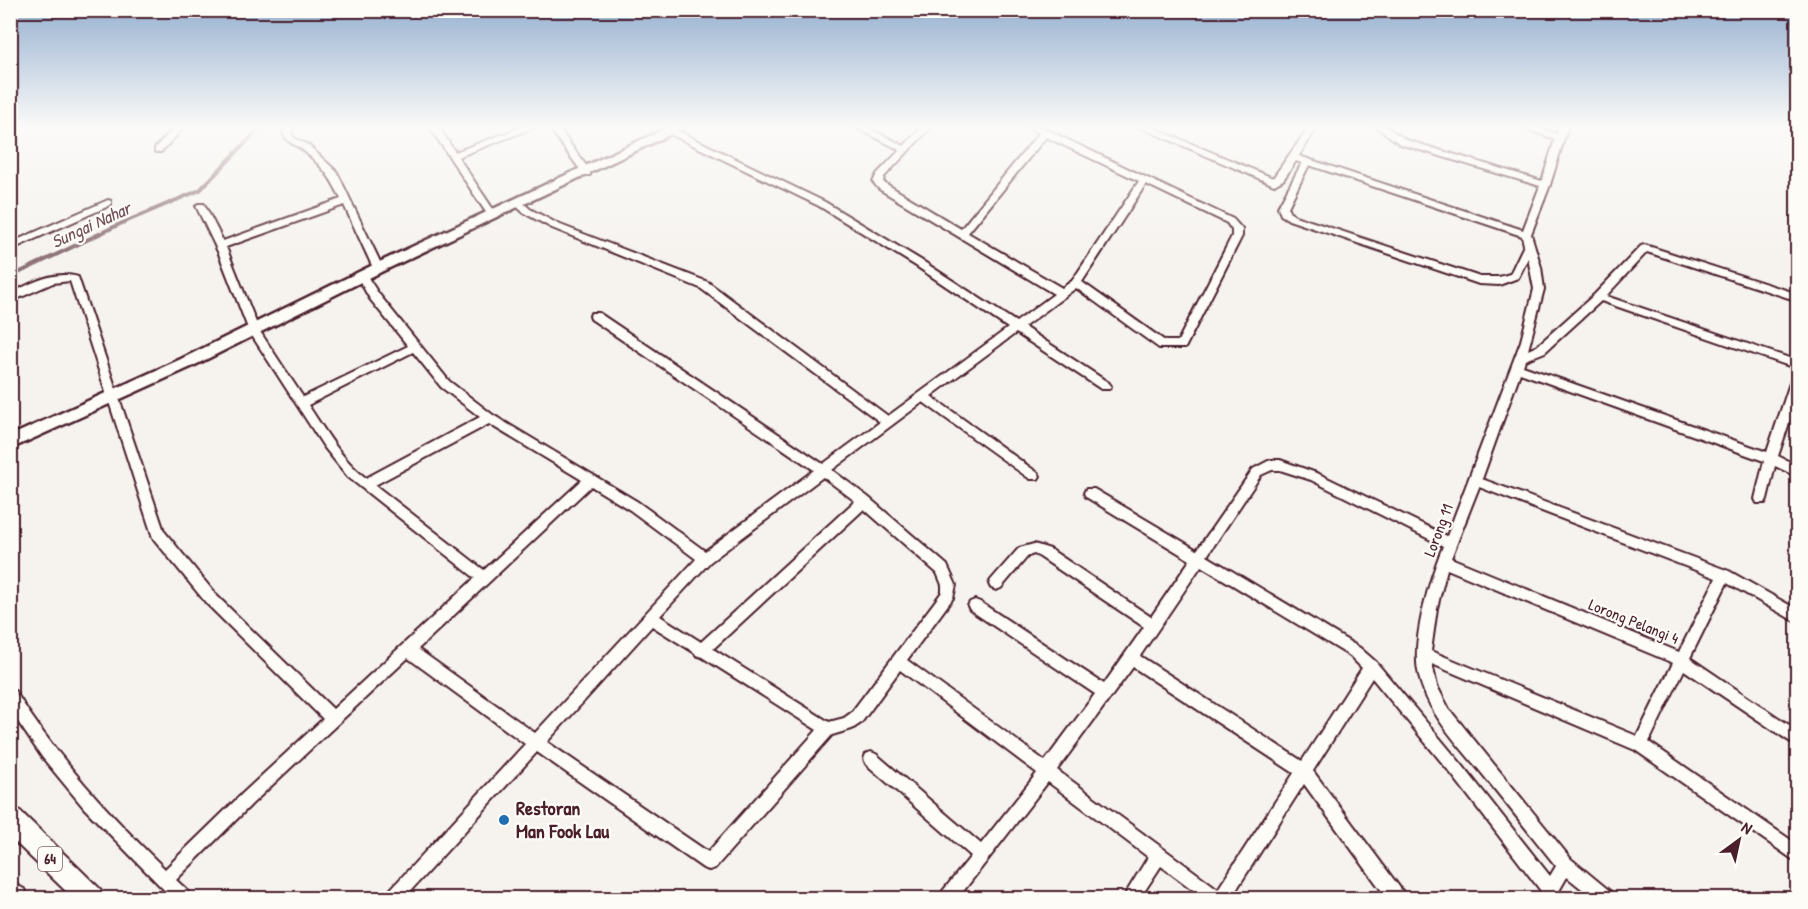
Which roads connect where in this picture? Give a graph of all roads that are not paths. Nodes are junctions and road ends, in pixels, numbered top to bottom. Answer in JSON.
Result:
{"nodes":[{"id":1,"x":328,"y":168,"type":"edge"},
{"id":2,"x":462,"y":168,"type":"edge"},
{"id":3,"x":583,"y":168,"type":"edge"},
{"id":4,"x":596,"y":168,"type":"edge"},
{"id":5,"x":754,"y":168,"type":"edge"},
{"id":6,"x":888,"y":168,"type":"edge"},
{"id":7,"x":1015,"y":168,"type":"edge"},
{"id":8,"x":1119,"y":168,"type":"edge"},
{"id":9,"x":1241,"y":168,"type":"edge"},
{"id":10,"x":1286,"y":168,"type":"edge"},
{"id":11,"x":1303,"y":168,"type":"edge"},
{"id":12,"x":1328,"y":168,"type":"edge"},
{"id":13,"x":1490,"y":168,"type":"edge"},
{"id":14,"x":1550,"y":168,"type":"edge"},
{"id":15,"x":586,"y":173,"type":"junction"},
{"id":16,"x":1143,"y":180,"type":"junction"},
{"id":17,"x":1545,"y":185,"type":"junction"},
{"id":18,"x":346,"y":201,"type":"junction"},
{"id":19,"x":108,"y":203,"type":"dead end"},
{"id":20,"x":518,"y":203,"type":"junction"},
{"id":21,"x":201,"y":206,"type":"dead end"},
{"id":22,"x":492,"y":215,"type":"junction"},
{"id":23,"x":962,"y":234,"type":"junction"},
{"id":24,"x":1528,"y":240,"type":"junction"},
{"id":25,"x":220,"y":246,"type":"junction"},
{"id":26,"x":10,"y":247,"type":"edge"},
{"id":27,"x":378,"y":268,"type":"junction"},
{"id":28,"x":363,"y":278,"type":"junction"},
{"id":29,"x":1076,"y":283,"type":"junction"},
{"id":30,"x":1063,"y":294,"type":"junction"},
{"id":31,"x":1599,"y":297,"type":"junction"},
{"id":32,"x":1797,"y":298,"type":"edge"},
{"id":33,"x":10,"y":299,"type":"edge"},
{"id":34,"x":595,"y":316,"type":"dead end"},
{"id":35,"x":1017,"y":329,"type":"junction"},
{"id":36,"x":254,"y":331,"type":"junction"},
{"id":37,"x":415,"y":346,"type":"junction"},
{"id":38,"x":1519,"y":362,"type":"junction"},
{"id":39,"x":1797,"y":365,"type":"edge"},
{"id":40,"x":1797,"y":377,"type":"edge"},
{"id":41,"x":1105,"y":386,"type":"dead end"},
{"id":42,"x":924,"y":397,"type":"junction"},
{"id":43,"x":111,"y":398,"type":"junction"},
{"id":44,"x":301,"y":403,"type":"junction"},
{"id":45,"x":489,"y":418,"type":"junction"},
{"id":46,"x":889,"y":423,"type":"junction"},
{"id":47,"x":10,"y":443,"type":"edge"},
{"id":48,"x":1771,"y":458,"type":"junction"},
{"id":49,"x":823,"y":470,"type":"junction"},
{"id":50,"x":1797,"y":472,"type":"edge"},
{"id":51,"x":1034,"y":476,"type":"dead end"},
{"id":52,"x":591,"y":479,"type":"junction"},
{"id":53,"x":1475,"y":481,"type":"junction"},
{"id":54,"x":365,"y":484,"type":"junction"},
{"id":55,"x":1090,"y":493,"type":"dead end"},
{"id":56,"x":1761,"y":499,"type":"dead end"},
{"id":57,"x":864,"y":501,"type":"junction"},
{"id":58,"x":1449,"y":543,"type":"junction"},
{"id":59,"x":1198,"y":557,"type":"junction"},
{"id":60,"x":705,"y":558,"type":"junction"},
{"id":61,"x":1443,"y":561,"type":"junction"},
{"id":62,"x":1724,"y":575,"type":"junction"},
{"id":63,"x":484,"y":578,"type":"junction"},
{"id":64,"x":996,"y":584,"type":"dead end"},
{"id":65,"x":975,"y":606,"type":"dead end"},
{"id":66,"x":650,"y":617,"type":"junction"},
{"id":67,"x":1797,"y":617,"type":"edge"},
{"id":68,"x":1152,"y":625,"type":"junction"},
{"id":69,"x":407,"y":649,"type":"junction"},
{"id":70,"x":701,"y":651,"type":"junction"},
{"id":71,"x":1424,"y":654,"type":"junction"},
{"id":72,"x":1131,"y":658,"type":"junction"},
{"id":73,"x":1682,"y":660,"type":"junction"},
{"id":74,"x":898,"y":661,"type":"junction"},
{"id":75,"x":1371,"y":667,"type":"junction"},
{"id":76,"x":1104,"y":692,"type":"junction"},
{"id":77,"x":10,"y":696,"type":"edge"},
{"id":78,"x":333,"y":719,"type":"junction"},
{"id":79,"x":828,"y":729,"type":"junction"},
{"id":80,"x":1797,"y":740,"type":"edge"},
{"id":81,"x":536,"y":743,"type":"junction"},
{"id":82,"x":1640,"y":745,"type":"junction"},
{"id":83,"x":871,"y":759,"type":"dead end"},
{"id":84,"x":1303,"y":770,"type":"junction"},
{"id":85,"x":1046,"y":773,"type":"junction"},
{"id":86,"x":10,"y":819,"type":"edge"},
{"id":87,"x":982,"y":855,"type":"junction"},
{"id":88,"x":1797,"y":855,"type":"edge"},
{"id":89,"x":1158,"y":856,"type":"junction"},
{"id":90,"x":1565,"y":865,"type":"junction"},
{"id":91,"x":165,"y":880,"type":"junction"},
{"id":92,"x":1548,"y":894,"type":"edge"},
{"id":93,"x":10,"y":895,"type":"edge"},
{"id":94,"x":15,"y":898,"type":"edge"},
{"id":95,"x":91,"y":898,"type":"edge"},
{"id":96,"x":183,"y":898,"type":"edge"},
{"id":97,"x":395,"y":898,"type":"edge"},
{"id":98,"x":948,"y":898,"type":"edge"},
{"id":99,"x":1131,"y":898,"type":"edge"},
{"id":100,"x":1217,"y":898,"type":"edge"},
{"id":101,"x":1222,"y":898,"type":"edge"},
{"id":102,"x":1397,"y":898,"type":"edge"},
{"id":103,"x":1605,"y":898,"type":"edge"}],
"edges":[{"from":1,"to":18,"type":"street"},
{"from":2,"to":22,"type":"street"},
{"from":3,"to":15,"type":"street"},
{"from":4,"to":15,"type":"street"},
{"from":5,"to":35,"type":"street"},
{"from":6,"to":23,"type":"street"},
{"from":7,"to":23,"type":"street"},
{"from":8,"to":16,"type":"street"},
{"from":9,"to":10,"type":"street"},
{"from":11,"to":24,"type":"street"},
{"from":12,"to":24,"type":"street"},
{"from":13,"to":17,"type":"street"},
{"from":14,"to":17,"type":"street"},
{"from":15,"to":20,"type":"street"},
{"from":16,"to":29,"type":"street"},
{"from":16,"to":29,"type":"street"},
{"from":17,"to":24,"type":"street"},
{"from":18,"to":25,"type":"street"},
{"from":18,"to":27,"type":"street"},
{"from":19,"to":26,"type":"street"},
{"from":20,"to":22,"type":"street"},
{"from":20,"to":46,"type":"street"},
{"from":21,"to":25,"type":"street"},
{"from":22,"to":27,"type":"street"},
{"from":23,"to":30,"type":"street"},
{"from":24,"to":38,"type":"street","name":"Lorong 11"},
{"from":25,"to":36,"type":"street"},
{"from":27,"to":28,"type":"street"},
{"from":28,"to":36,"type":"street"},
{"from":28,"to":37,"type":"street"},
{"from":29,"to":30,"type":"street"},
{"from":30,"to":35,"type":"street"},
{"from":31,"to":32,"type":"street"},
{"from":31,"to":38,"type":"street"},
{"from":31,"to":39,"type":"street"},
{"from":33,"to":43,"type":"street"},
{"from":34,"to":49,"type":"street"},
{"from":35,"to":41,"type":"street"},
{"from":35,"to":42,"type":"street"},
{"from":36,"to":43,"type":"street"},
{"from":36,"to":44,"type":"street"},
{"from":37,"to":44,"type":"street"},
{"from":37,"to":45,"type":"street"},
{"from":38,"to":48,"type":"street"},
{"from":38,"to":53,"type":"street","name":"Lorong 11"},
{"from":40,"to":48,"type":"street"},
{"from":42,"to":46,"type":"street"},
{"from":42,"to":51,"type":"street"},
{"from":43,"to":47,"type":"street"},
{"from":43,"to":78,"type":"street"},
{"from":44,"to":54,"type":"street"},
{"from":45,"to":52,"type":"street"},
{"from":45,"to":54,"type":"street"},
{"from":46,"to":49,"type":"street"},
{"from":48,"to":50,"type":"street"},
{"from":48,"to":56,"type":"street"},
{"from":49,"to":57,"type":"street"},
{"from":49,"to":60,"type":"street"},
{"from":52,"to":60,"type":"street"},
{"from":52,"to":63,"type":"street"},
{"from":53,"to":58,"type":"street","name":"Lorong 11"},
{"from":53,"to":62,"type":"street"},
{"from":54,"to":63,"type":"street"},
{"from":55,"to":59,"type":"street"},
{"from":57,"to":70,"type":"street"},
{"from":57,"to":74,"type":"street"},
{"from":58,"to":59,"type":"street"},
{"from":58,"to":61,"type":"street","name":"Lorong 11"},
{"from":59,"to":68,"type":"street"},
{"from":59,"to":75,"type":"street"},
{"from":60,"to":66,"type":"street"},
{"from":61,"to":71,"type":"street","name":"Lorong 11"},
{"from":61,"to":73,"type":"street","name":"Lorong Pelangi 4"},
{"from":62,"to":67,"type":"street"},
{"from":62,"to":73,"type":"street"},
{"from":63,"to":69,"type":"street"},
{"from":64,"to":68,"type":"street"},
{"from":65,"to":76,"type":"street"},
{"from":66,"to":70,"type":"street"},
{"from":66,"to":81,"type":"street"},
{"from":68,"to":72,"type":"street"},
{"from":69,"to":78,"type":"street"},
{"from":69,"to":81,"type":"street"},
{"from":70,"to":79,"type":"street"},
{"from":71,"to":82,"type":"street"},
{"from":71,"to":90,"type":"street","name":"Lorong 11"},
{"from":72,"to":76,"type":"street"},
{"from":72,"to":84,"type":"street"},
{"from":73,"to":80,"type":"street","name":"Lorong Pelangi 4"},
{"from":73,"to":82,"type":"street"},
{"from":74,"to":79,"type":"street"},
{"from":74,"to":85,"type":"street"},
{"from":75,"to":84,"type":"street"},
{"from":75,"to":92,"type":"street"},
{"from":76,"to":85,"type":"street"},
{"from":77,"to":91,"type":"street"},
{"from":78,"to":91,"type":"street"},
{"from":79,"to":81,"type":"street"},
{"from":81,"to":97,"type":"street"},
{"from":82,"to":88,"type":"street"},
{"from":83,"to":87,"type":"street"},
{"from":84,"to":101,"type":"street"},
{"from":84,"to":102,"type":"street"},
{"from":85,"to":87,"type":"street"},
{"from":85,"to":89,"type":"street"},
{"from":86,"to":95,"type":"main road","number":"64"},
{"from":87,"to":98,"type":"street"},
{"from":89,"to":99,"type":"street"},
{"from":89,"to":100,"type":"street"},
{"from":90,"to":92,"type":"street"},
{"from":90,"to":103,"type":"street","name":"Lorong 11"},
{"from":91,"to":96,"type":"street"},
{"from":93,"to":94,"type":"main road"}]}
